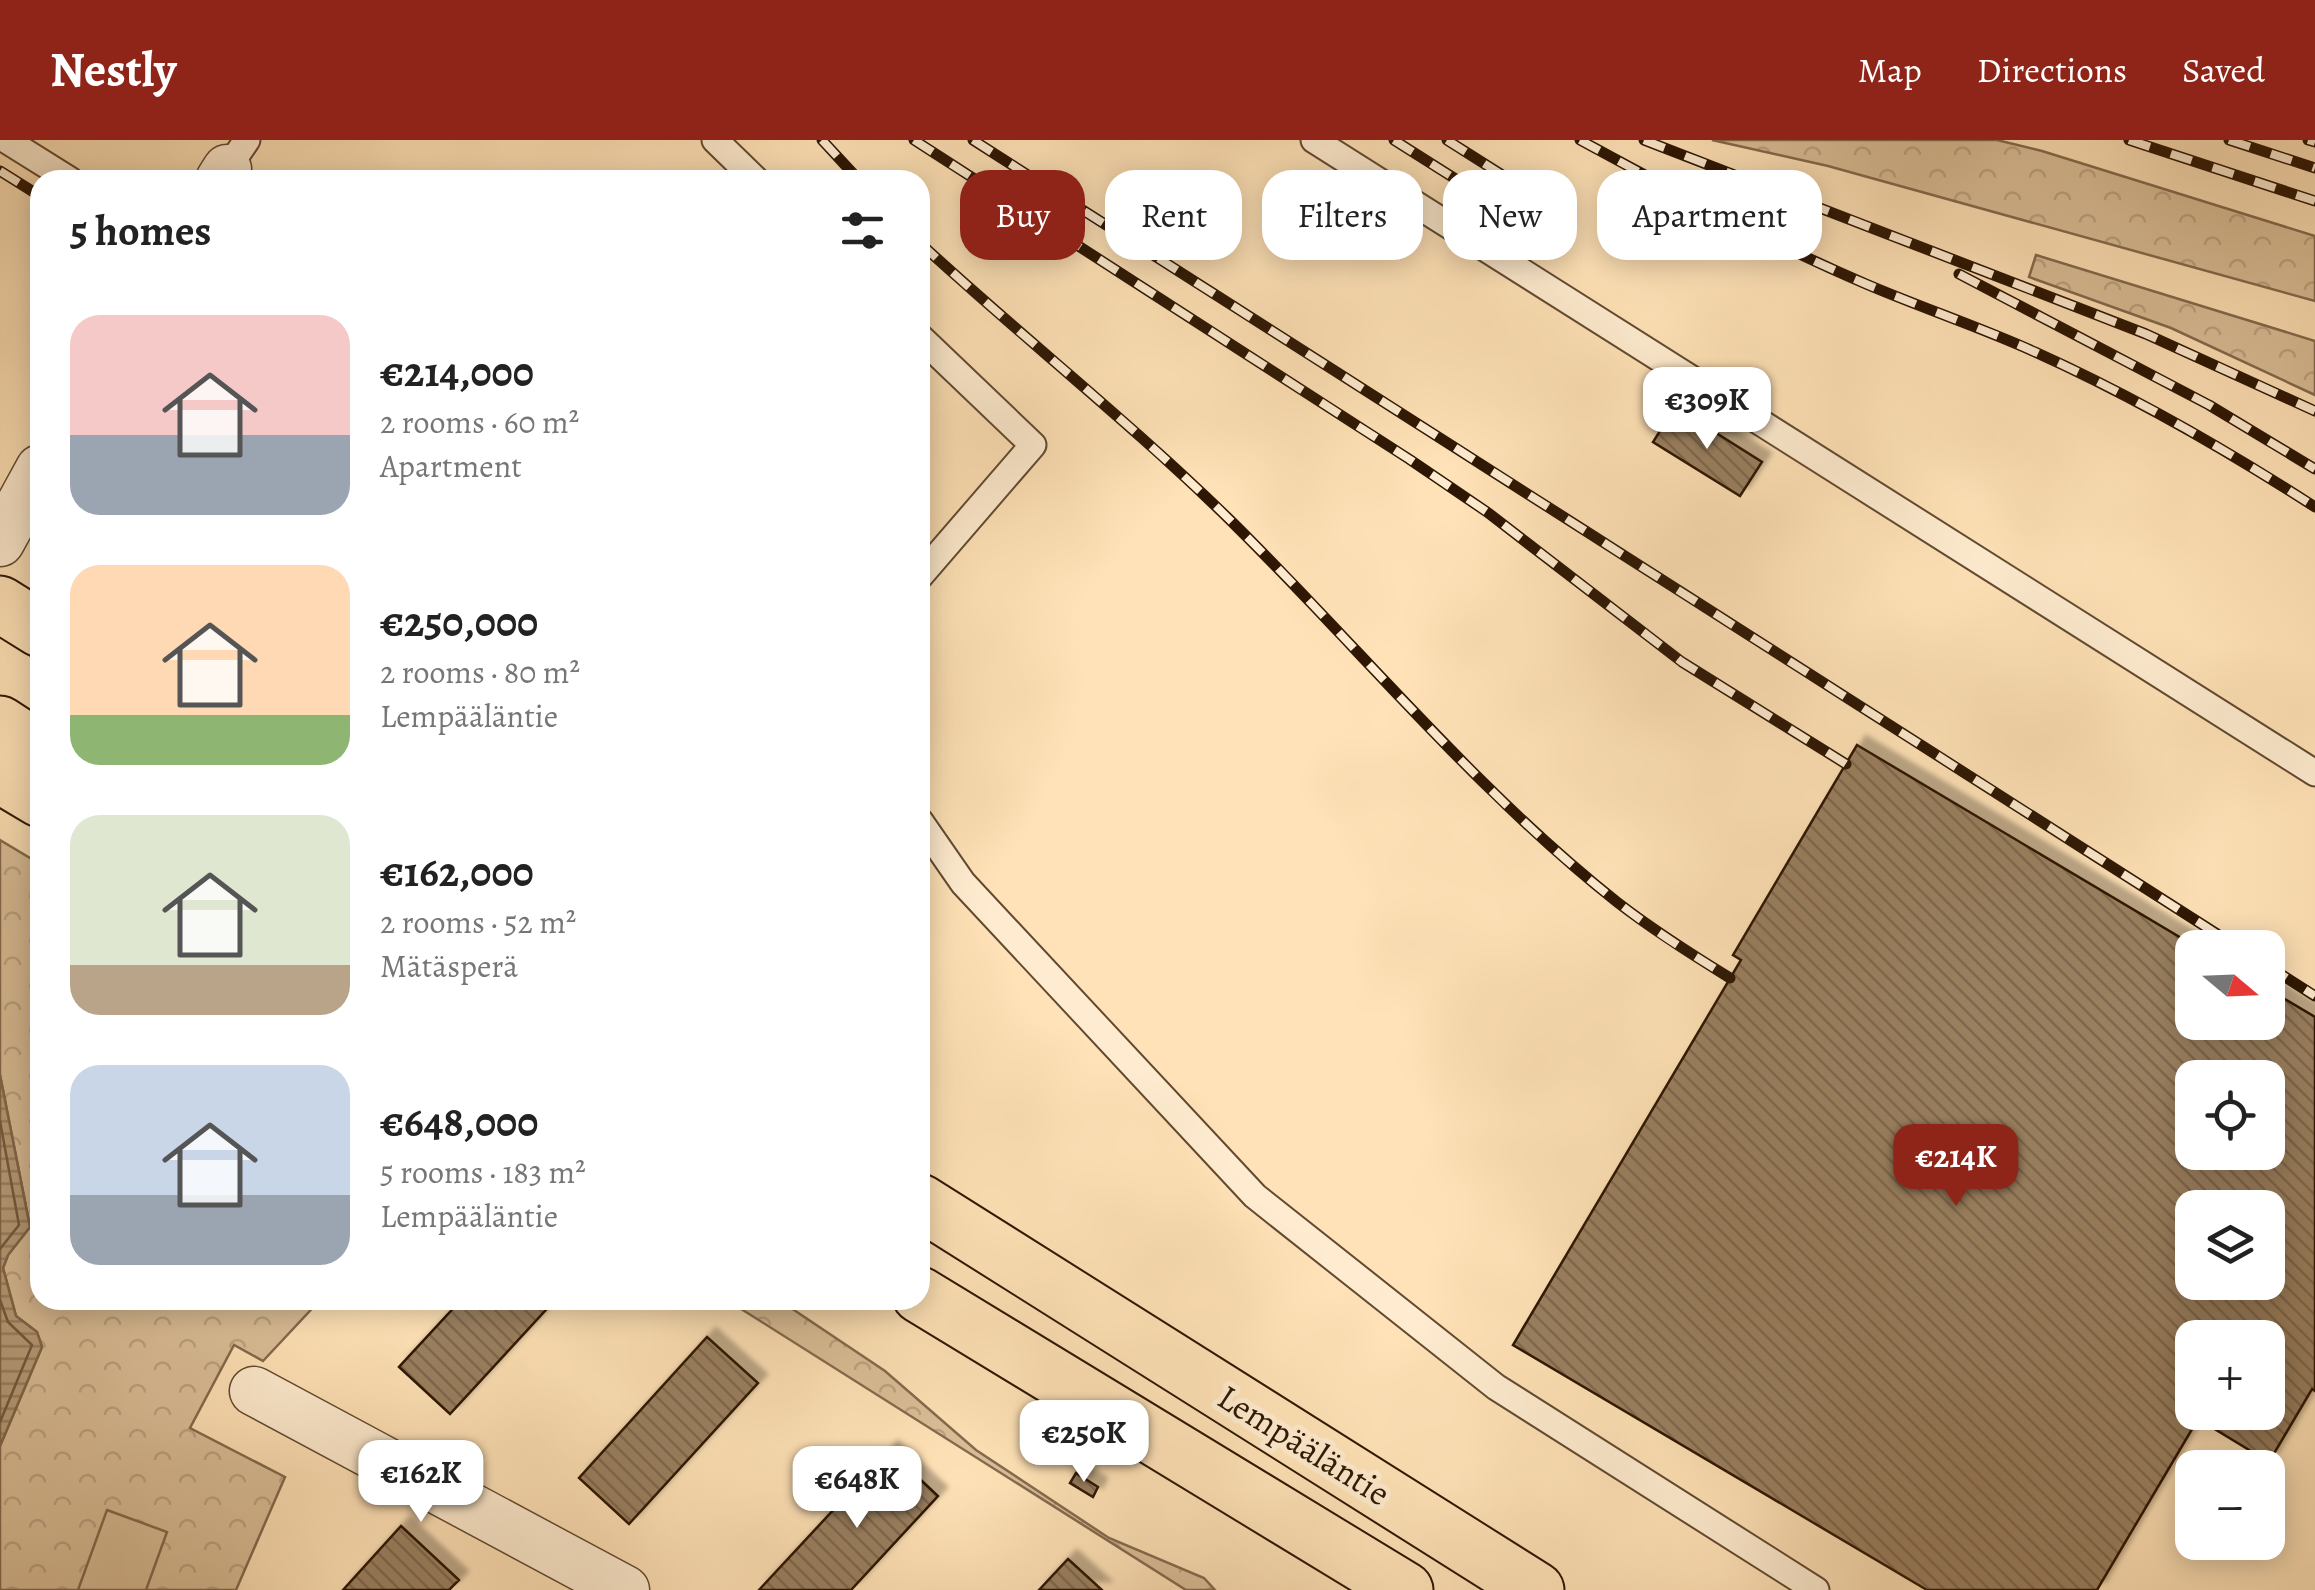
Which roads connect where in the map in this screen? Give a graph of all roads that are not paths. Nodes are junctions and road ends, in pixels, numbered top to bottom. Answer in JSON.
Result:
{"nodes":[{"id":1,"x":6,"y":140,"type":"edge"},
{"id":2,"x":715,"y":140,"type":"edge"},
{"id":3,"x":1314,"y":140,"type":"edge"},
{"id":4,"x":54,"y":170,"type":"edge"},
{"id":5,"x":746,"y":170,"type":"edge"},
{"id":6,"x":930,"y":347,"type":"edge"},
{"id":7,"x":30,"y":487,"type":"edge"},
{"id":8,"x":0,"y":542,"type":"edge"},
{"id":9,"x":930,"y":564,"type":"edge"},
{"id":10,"x":0,"y":604,"type":"edge"},
{"id":11,"x":30,"y":623,"type":"edge"},
{"id":12,"x":0,"y":724,"type":"edge"},
{"id":13,"x":30,"y":744,"type":"edge"},
{"id":14,"x":2315,"y":773,"type":"edge"},
{"id":15,"x":0,"y":775,"type":"edge"},
{"id":16,"x":30,"y":793,"type":"edge"},
{"id":17,"x":930,"y":835,"type":"edge"},
{"id":18,"x":930,"y":1208,"type":"edge"},
{"id":19,"x":930,"y":1301,"type":"edge"},
{"id":20,"x":254,"y":1391,"type":"dead end"},
{"id":21,"x":625,"y":1590,"type":"edge"},
{"id":22,"x":1405,"y":1590,"type":"edge"},
{"id":23,"x":1536,"y":1590,"type":"edge"},
{"id":24,"x":1816,"y":1590,"type":"edge"}],
"edges":[{"from":1,"to":4,"type":"lane"},
{"from":2,"to":5,"type":"lane"},
{"from":3,"to":14,"type":"lane"},
{"from":6,"to":9,"type":"lane"},
{"from":7,"to":8,"type":"street"},
{"from":10,"to":11,"type":"highway"},
{"from":12,"to":13,"type":"highway"},
{"from":15,"to":16,"type":"highway"},
{"from":17,"to":24,"type":"lane"},
{"from":18,"to":23,"type":"highway","name":"Lempääläntie"},
{"from":19,"to":22,"type":"highway","name":"Lempääläntie"},
{"from":20,"to":21,"type":"street"}]}
